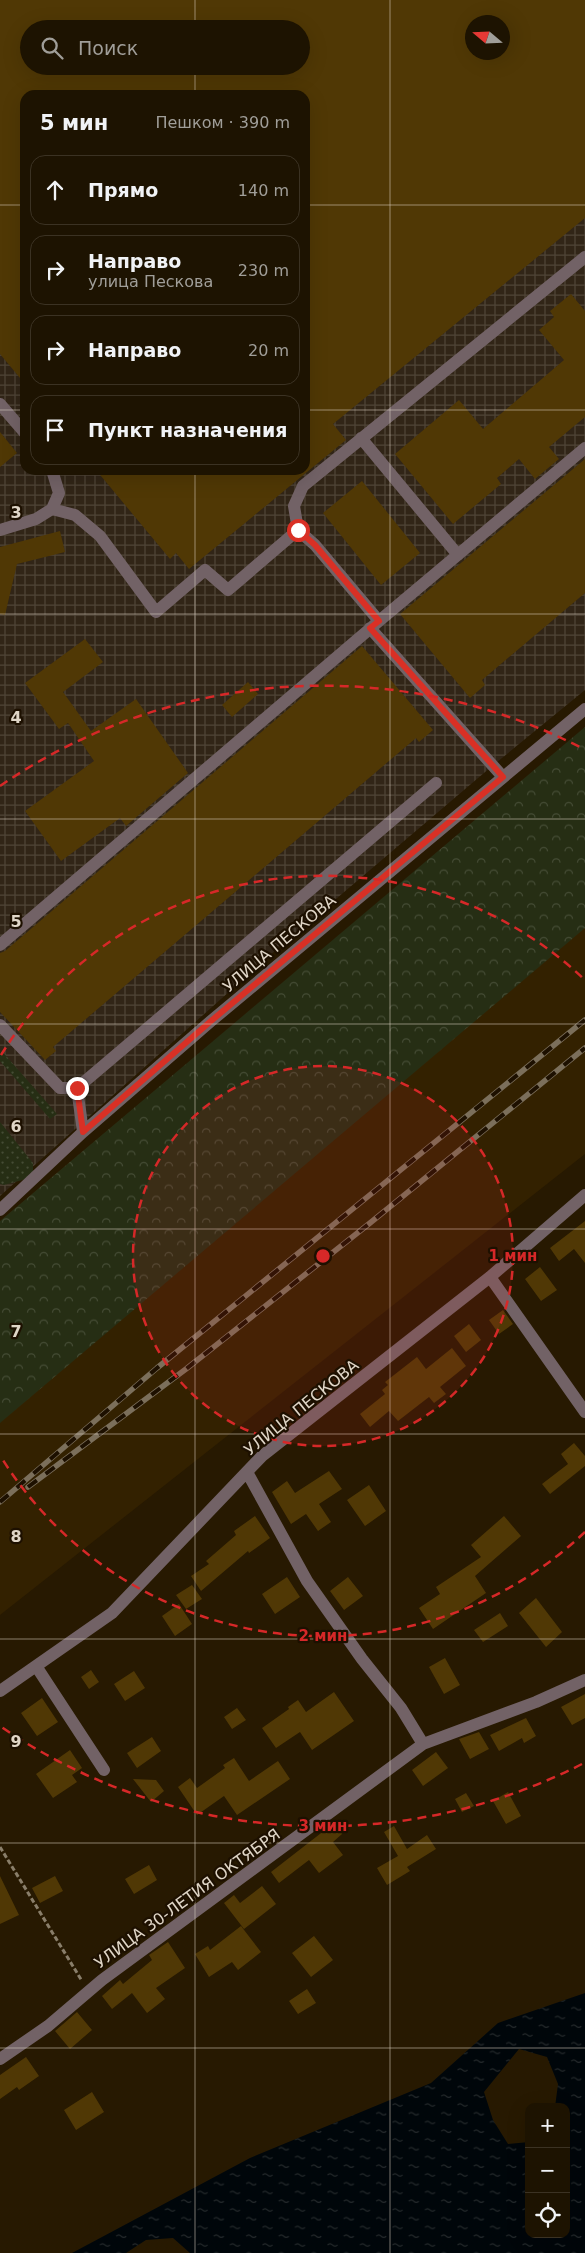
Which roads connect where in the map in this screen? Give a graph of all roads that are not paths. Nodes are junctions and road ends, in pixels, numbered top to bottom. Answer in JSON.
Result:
{"nodes":[{"id":1,"x":585,"y":257,"type":"edge"},
{"id":2,"x":0,"y":404,"type":"edge"},
{"id":3,"x":20,"y":427,"type":"edge"},
{"id":4,"x":362,"y":438,"type":"junction"},
{"id":5,"x":585,"y":448,"type":"edge"},
{"id":6,"x":53,"y":475,"type":"edge"},
{"id":7,"x":52,"y":510,"type":"junction"},
{"id":8,"x":0,"y":530,"type":"edge"},
{"id":9,"x":298,"y":530,"type":"junction"},
{"id":10,"x":458,"y":555,"type":"junction"},
{"id":11,"x":375,"y":625,"type":"junction"},
{"id":12,"x":585,"y":709,"type":"edge"},
{"id":13,"x":503,"y":777,"type":"junction"},
{"id":14,"x":436,"y":783,"type":"dead end"},
{"id":15,"x":0,"y":945,"type":"edge"},
{"id":16,"x":0,"y":1025,"type":"edge"},
{"id":17,"x":77,"y":1088,"type":"junction"},
{"id":18,"x":83,"y":1132,"type":"junction"},
{"id":19,"x":585,"y":1195,"type":"edge"},
{"id":20,"x":0,"y":1210,"type":"edge"},
{"id":21,"x":490,"y":1277,"type":"junction"},
{"id":22,"x":585,"y":1412,"type":"edge"},
{"id":23,"x":247,"y":1472,"type":"junction"},
{"id":24,"x":36,"y":1666,"type":"junction"},
{"id":25,"x":585,"y":1680,"type":"edge"},
{"id":26,"x":0,"y":1691,"type":"edge"},
{"id":27,"x":423,"y":1744,"type":"junction"},
{"id":28,"x":104,"y":1770,"type":"dead end"},
{"id":29,"x":0,"y":2059,"type":"edge"}],
"edges":[{"from":1,"to":4,"type":"street"},
{"from":2,"to":3,"type":"street"},
{"from":4,"to":9,"type":"street"},
{"from":4,"to":10,"type":"street"},
{"from":5,"to":10,"type":"street"},
{"from":6,"to":7,"type":"street"},
{"from":7,"to":8,"type":"street"},
{"from":7,"to":9,"type":"street"},
{"from":9,"to":11,"type":"street"},
{"from":10,"to":11,"type":"street"},
{"from":11,"to":13,"type":"street"},
{"from":11,"to":15,"type":"street"},
{"from":12,"to":13,"type":"street","name":"УЛИЦА ПЕСКОВА"},
{"from":13,"to":18,"type":"street","name":"УЛИЦА ПЕСКОВА"},
{"from":14,"to":17,"type":"street"},
{"from":16,"to":17,"type":"street"},
{"from":17,"to":18,"type":"street"},
{"from":18,"to":20,"type":"street","name":"УЛИЦА ПЕСКОВА"},
{"from":19,"to":21,"type":"street","name":"УЛИЦА ПЕСКОВА"},
{"from":21,"to":22,"type":"street"},
{"from":21,"to":23,"type":"street","name":"УЛИЦА ПЕСКОВА"},
{"from":23,"to":24,"type":"street","name":"УЛИЦА ПЕСКОВА"},
{"from":23,"to":27,"type":"street"},
{"from":24,"to":26,"type":"street","name":"УЛИЦА ПЕСКОВА"},
{"from":24,"to":28,"type":"street"},
{"from":25,"to":27,"type":"street","name":"УЛИЦА 30-ЛЕТИЯ ОКТЯБРЯ"},
{"from":27,"to":29,"type":"street","name":"УЛИЦА 30-ЛЕТИЯ ОКТЯБРЯ"}]}
